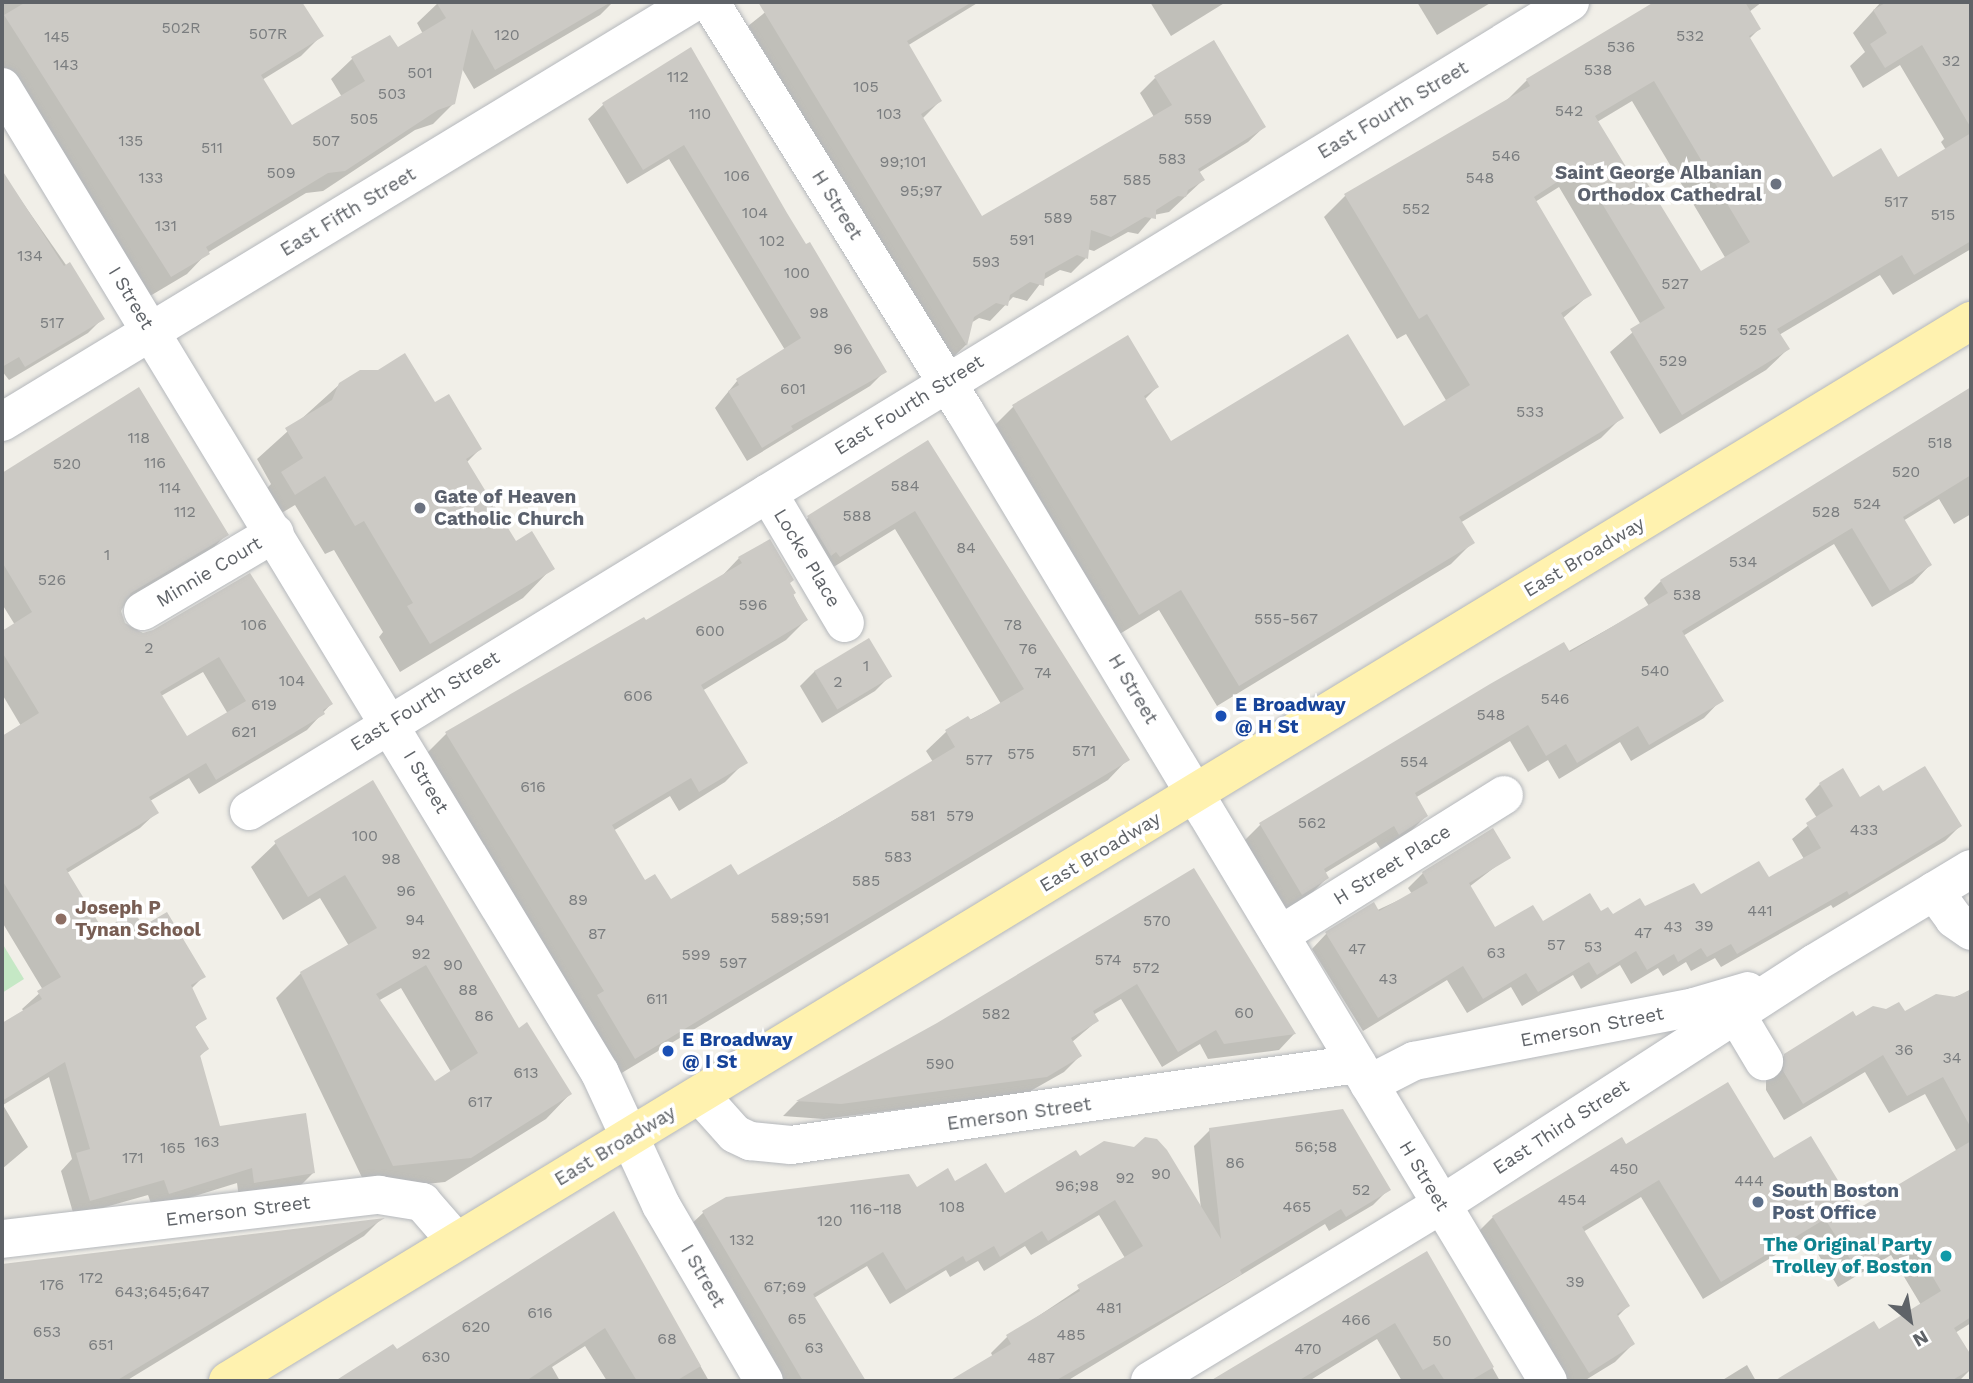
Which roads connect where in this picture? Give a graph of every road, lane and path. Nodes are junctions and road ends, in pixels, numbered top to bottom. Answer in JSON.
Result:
{"nodes":[{"id":1,"x":694,"y":2,"type":"edge"},
{"id":2,"x":710,"y":2,"type":"edge"},
{"id":3,"x":1570,"y":2,"type":"edge"},
{"id":4,"x":2,"y":87,"type":"edge"},
{"id":5,"x":1971,"y":321,"type":"edge"},
{"id":6,"x":152,"y":332,"type":"junction"},
{"id":7,"x":947,"y":381,"type":"junction"},
{"id":8,"x":2,"y":422,"type":"edge"},
{"id":9,"x":768,"y":493,"type":"junction"},
{"id":10,"x":275,"y":533,"type":"junction"},
{"id":11,"x":143,"y":611,"type":"dead end"},
{"id":12,"x":845,"y":623,"type":"dead end"},
{"id":13,"x":390,"y":722,"type":"junction"},
{"id":14,"x":1195,"y":794,"type":"junction"},
{"id":15,"x":1504,"y":795,"type":"dead end"},
{"id":16,"x":249,"y":811,"type":"dead end"},
{"id":17,"x":1971,"y":869,"type":"edge"},
{"id":18,"x":1934,"y":891,"type":"junction"},
{"id":19,"x":1971,"y":931,"type":"edge"},
{"id":20,"x":1280,"y":935,"type":"junction"},
{"id":21,"x":1815,"y":962,"type":"junction"},
{"id":22,"x":1736,"y":1014,"type":"junction"},
{"id":23,"x":1764,"y":1061,"type":"dead end"},
{"id":24,"x":1363,"y":1074,"type":"junction"},
{"id":25,"x":700,"y":1095,"type":"junction"},
{"id":26,"x":630,"y":1137,"type":"junction"},
{"id":27,"x":1441,"y":1205,"type":"junction"},
{"id":28,"x":2,"y":1240,"type":"edge"},
{"id":29,"x":456,"y":1241,"type":"junction"},
{"id":30,"x":228,"y":1381,"type":"edge"},
{"id":31,"x":764,"y":1381,"type":"edge"},
{"id":32,"x":1150,"y":1381,"type":"edge"},
{"id":33,"x":1548,"y":1381,"type":"edge"}],
"edges":[{"from":1,"to":6,"type":"street","name":"East Fifth Street"},
{"from":2,"to":7,"type":"street","name":"H Street"},
{"from":3,"to":7,"type":"street","name":"East Fourth Street"},
{"from":4,"to":6,"type":"street","name":"I Street"},
{"from":5,"to":14,"type":"main road","name":"East Broadway"},
{"from":6,"to":8,"type":"street","name":"East Fifth Street"},
{"from":6,"to":10,"type":"street","name":"I Street"},
{"from":7,"to":9,"type":"street","name":"East Fourth Street"},
{"from":7,"to":14,"type":"street","name":"H Street"},
{"from":9,"to":12,"type":"street","name":"Locke Place"},
{"from":9,"to":13,"type":"street","name":"East Fourth Street"},
{"from":10,"to":11,"type":"street","name":"Minnie Court"},
{"from":10,"to":13,"type":"street","name":"I Street"},
{"from":13,"to":16,"type":"street","name":"East Fourth Street"},
{"from":13,"to":26,"type":"street","name":"I Street"},
{"from":14,"to":20,"type":"street","name":"H Street"},
{"from":14,"to":25,"type":"main road","name":"East Broadway"},
{"from":15,"to":20,"type":"street","name":"H Street Place"},
{"from":17,"to":18,"type":"street","name":"East Third Street"},
{"from":18,"to":19,"type":"street"},
{"from":18,"to":21,"type":"street","name":"East Third Street"},
{"from":20,"to":24,"type":"street","name":"H Street"},
{"from":21,"to":22,"type":"street","name":"East Third Street"},
{"from":21,"to":24,"type":"street","name":"Emerson Street"},
{"from":22,"to":23,"type":"street"},
{"from":22,"to":27,"type":"street","name":"East Third Street"},
{"from":24,"to":25,"type":"street","name":"Emerson Street"},
{"from":24,"to":27,"type":"street","name":"H Street"},
{"from":25,"to":26,"type":"main road","name":"East Broadway"},
{"from":26,"to":29,"type":"main road","name":"East Broadway"},
{"from":26,"to":31,"type":"street","name":"I Street"},
{"from":27,"to":32,"type":"street","name":"East Third Street"},
{"from":27,"to":33,"type":"street","name":"H Street"},
{"from":28,"to":29,"type":"street","name":"Emerson Street"},
{"from":29,"to":30,"type":"main road","name":"East Broadway"}]}
